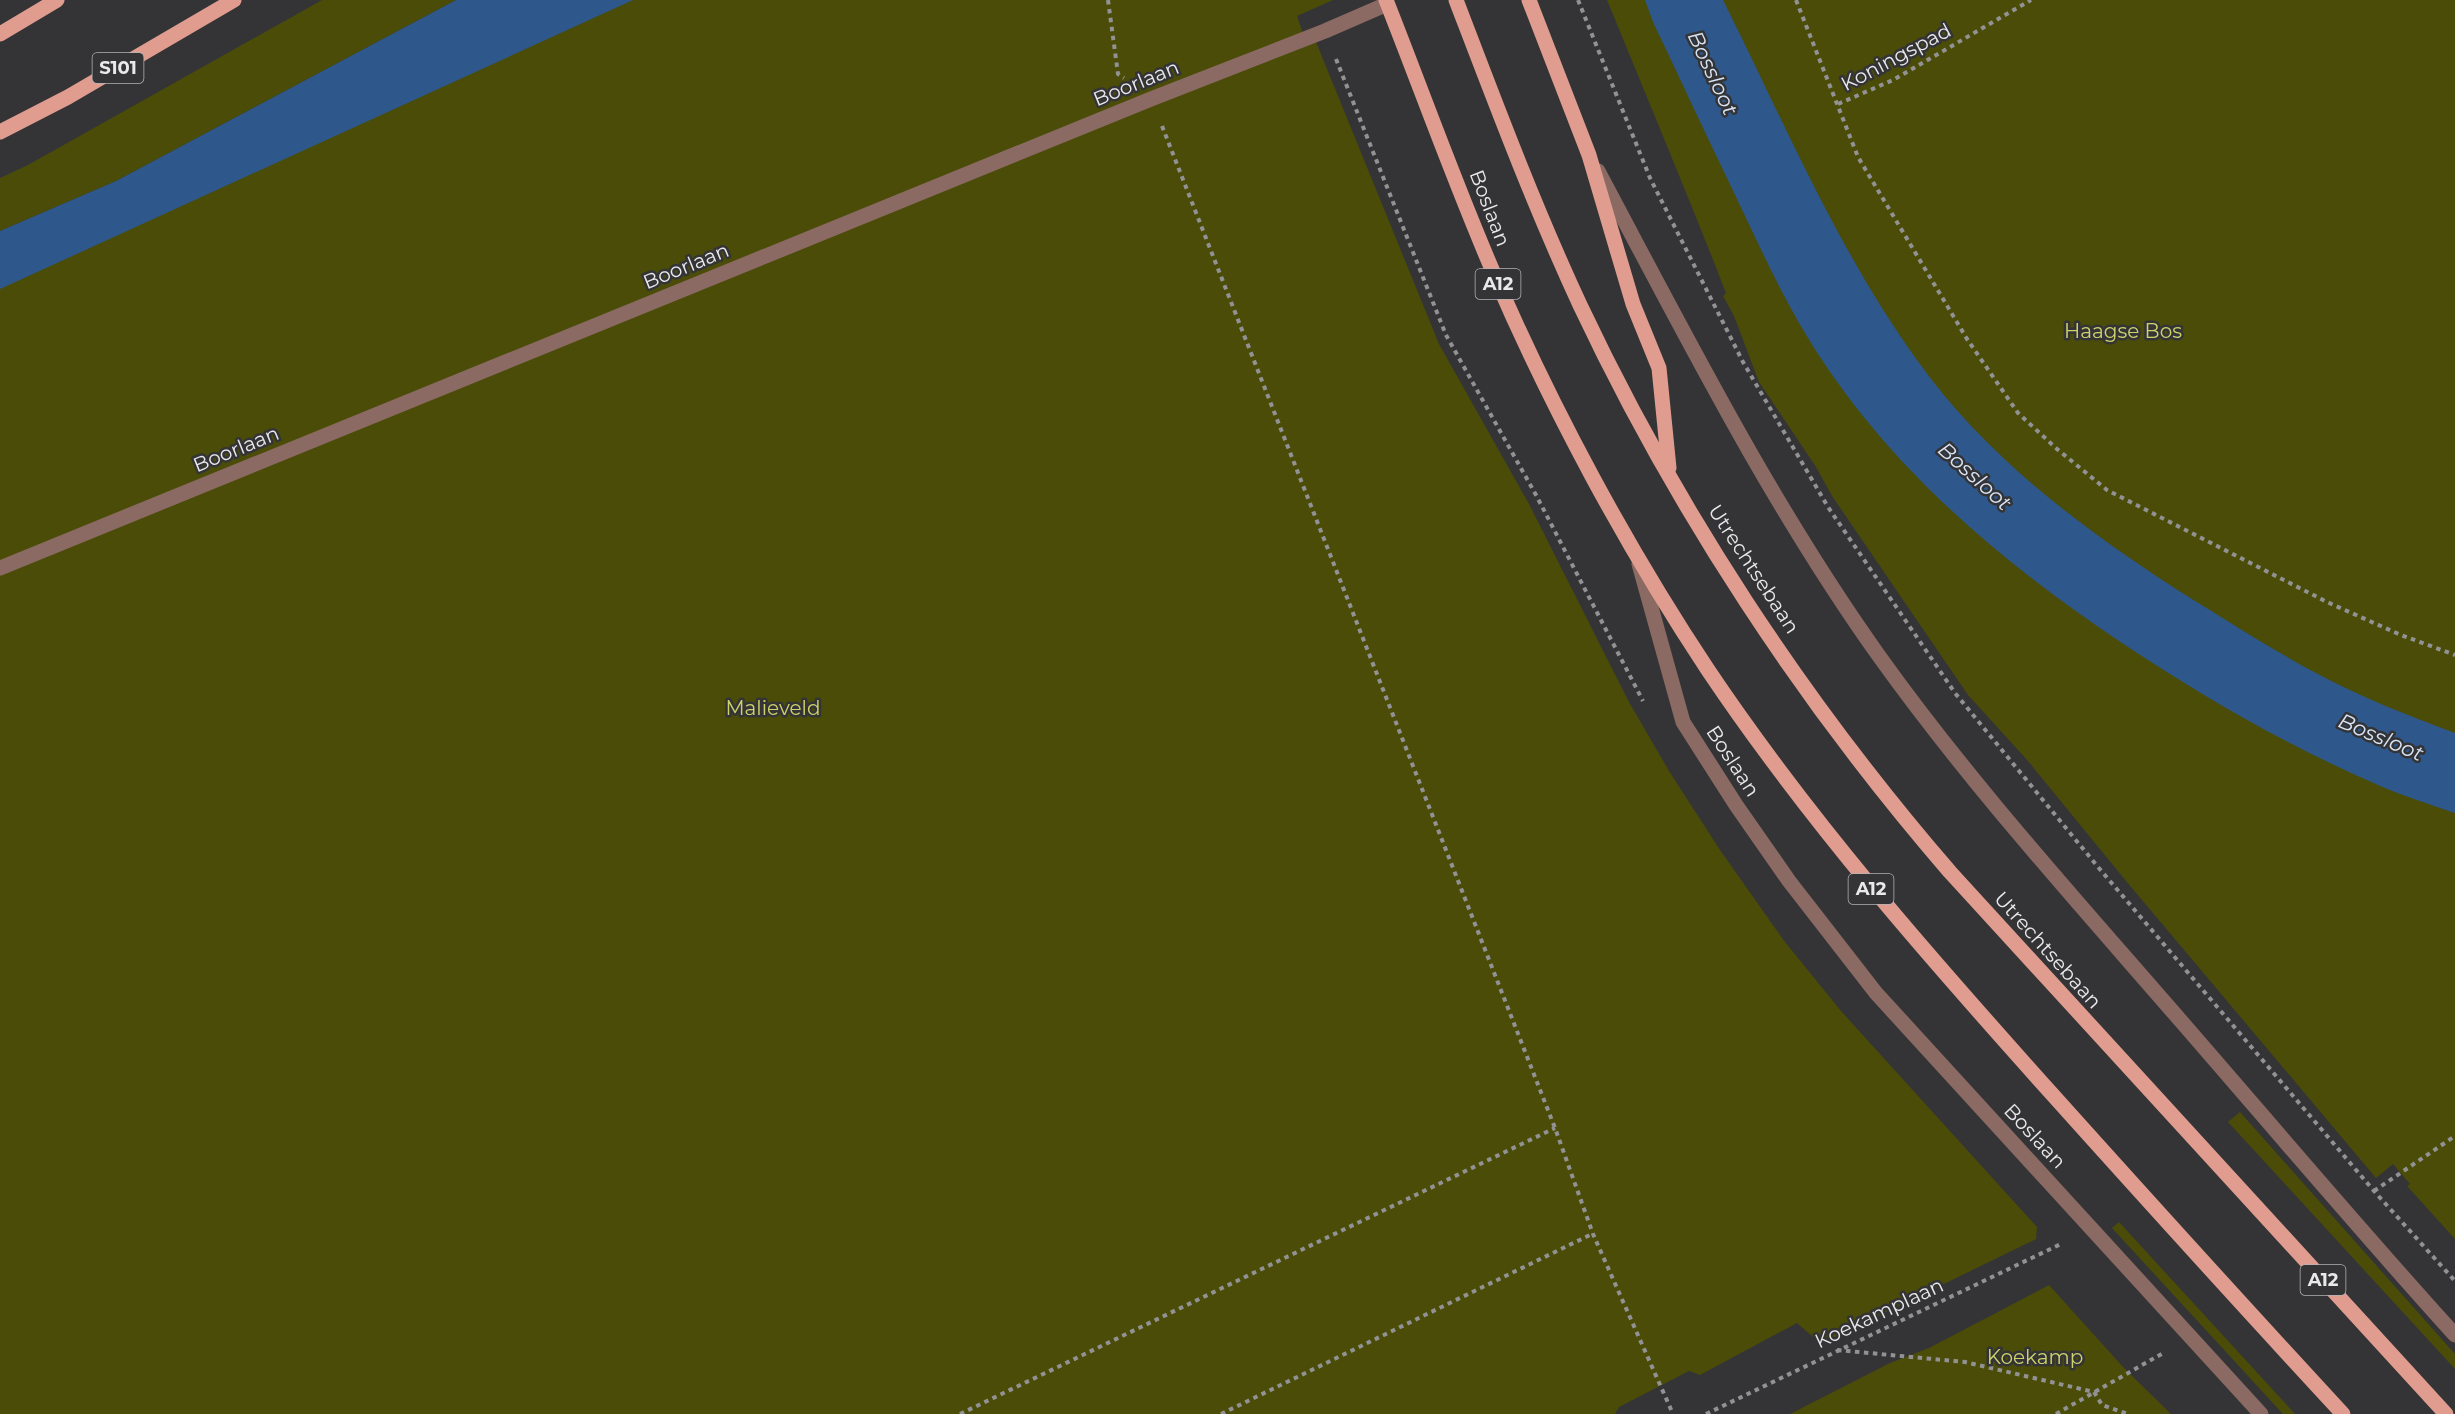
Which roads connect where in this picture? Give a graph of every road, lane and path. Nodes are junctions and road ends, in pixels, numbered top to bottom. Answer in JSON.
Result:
{"nodes":[{"id":1,"x":57,"y":0,"type":"edge"},
{"id":2,"x":234,"y":0,"type":"edge"},
{"id":3,"x":1108,"y":0,"type":"edge"},
{"id":4,"x":1456,"y":0,"type":"edge"},
{"id":5,"x":1528,"y":0,"type":"edge"},
{"id":6,"x":1578,"y":0,"type":"edge"},
{"id":7,"x":1796,"y":0,"type":"edge"},
{"id":8,"x":2031,"y":0,"type":"edge"},
{"id":9,"x":1387,"y":2,"type":"edge"},
{"id":10,"x":0,"y":34,"type":"edge"},
{"id":11,"x":1151,"y":99,"type":"junction"},
{"id":12,"x":1838,"y":104,"type":"junction"},
{"id":13,"x":0,"y":132,"type":"edge"},
{"id":14,"x":1589,"y":155,"type":"junction"},
{"id":15,"x":1670,"y":474,"type":"junction"},
{"id":16,"x":1635,"y":552,"type":"junction"},
{"id":17,"x":0,"y":568,"type":"edge"},
{"id":18,"x":2455,"y":655,"type":"edge"},
{"id":19,"x":1555,"y":1128,"type":"junction"},
{"id":20,"x":2455,"y":1136,"type":"edge"},
{"id":21,"x":2374,"y":1191,"type":"junction"},
{"id":22,"x":1593,"y":1234,"type":"junction"},
{"id":23,"x":2066,"y":1242,"type":"dead end"},
{"id":24,"x":2455,"y":1281,"type":"edge"},
{"id":25,"x":2455,"y":1335,"type":"edge"},
{"id":26,"x":1836,"y":1350,"type":"junction"},
{"id":27,"x":2166,"y":1352,"type":"dead end"},
{"id":28,"x":2094,"y":1392,"type":"junction"},
{"id":29,"x":960,"y":1414,"type":"edge"},
{"id":30,"x":1221,"y":1414,"type":"edge"},
{"id":31,"x":1673,"y":1414,"type":"edge"},
{"id":32,"x":1706,"y":1414,"type":"edge"},
{"id":33,"x":2056,"y":1414,"type":"edge"},
{"id":34,"x":2128,"y":1414,"type":"edge"},
{"id":35,"x":2261,"y":1414,"type":"edge"},
{"id":36,"x":2343,"y":1414,"type":"edge"},
{"id":37,"x":2446,"y":1414,"type":"edge"}],
"edges":[{"from":1,"to":10,"type":"main road"},
{"from":2,"to":13,"type":"main road","number":"S101"},
{"from":3,"to":11,"type":"path"},
{"from":4,"to":15,"type":"main road","number":"A12"},
{"from":5,"to":14,"type":"main road","number":"A12"},
{"from":6,"to":21,"type":"path"},
{"from":7,"to":12,"type":"path"},
{"from":8,"to":12,"type":"path","name":"Koningspad"},
{"from":9,"to":11,"type":"street","name":"Boorlaan"},
{"from":9,"to":16,"type":"main road","name":"Boslaan","number":"A12"},
{"from":11,"to":17,"type":"street","name":"Boorlaan"},
{"from":11,"to":19,"type":"path"},
{"from":12,"to":18,"type":"path"},
{"from":14,"to":15,"type":"main road","number":"A12"},
{"from":14,"to":25,"type":"street"},
{"from":15,"to":37,"type":"main road","name":"Utrechtsebaan","number":"A12"},
{"from":16,"to":35,"type":"street","name":"Boslaan"},
{"from":16,"to":36,"type":"main road","number":"A12"},
{"from":19,"to":22,"type":"path"},
{"from":19,"to":29,"type":"path"},
{"from":20,"to":21,"type":"path"},
{"from":21,"to":24,"type":"path"},
{"from":22,"to":30,"type":"path"},
{"from":22,"to":31,"type":"path"},
{"from":23,"to":26,"type":"path","name":"Koekamplaan"},
{"from":26,"to":28,"type":"path"},
{"from":26,"to":32,"type":"path","name":"Koekamplaan"},
{"from":27,"to":28,"type":"path"},
{"from":28,"to":33,"type":"path"},
{"from":28,"to":34,"type":"path"}]}
